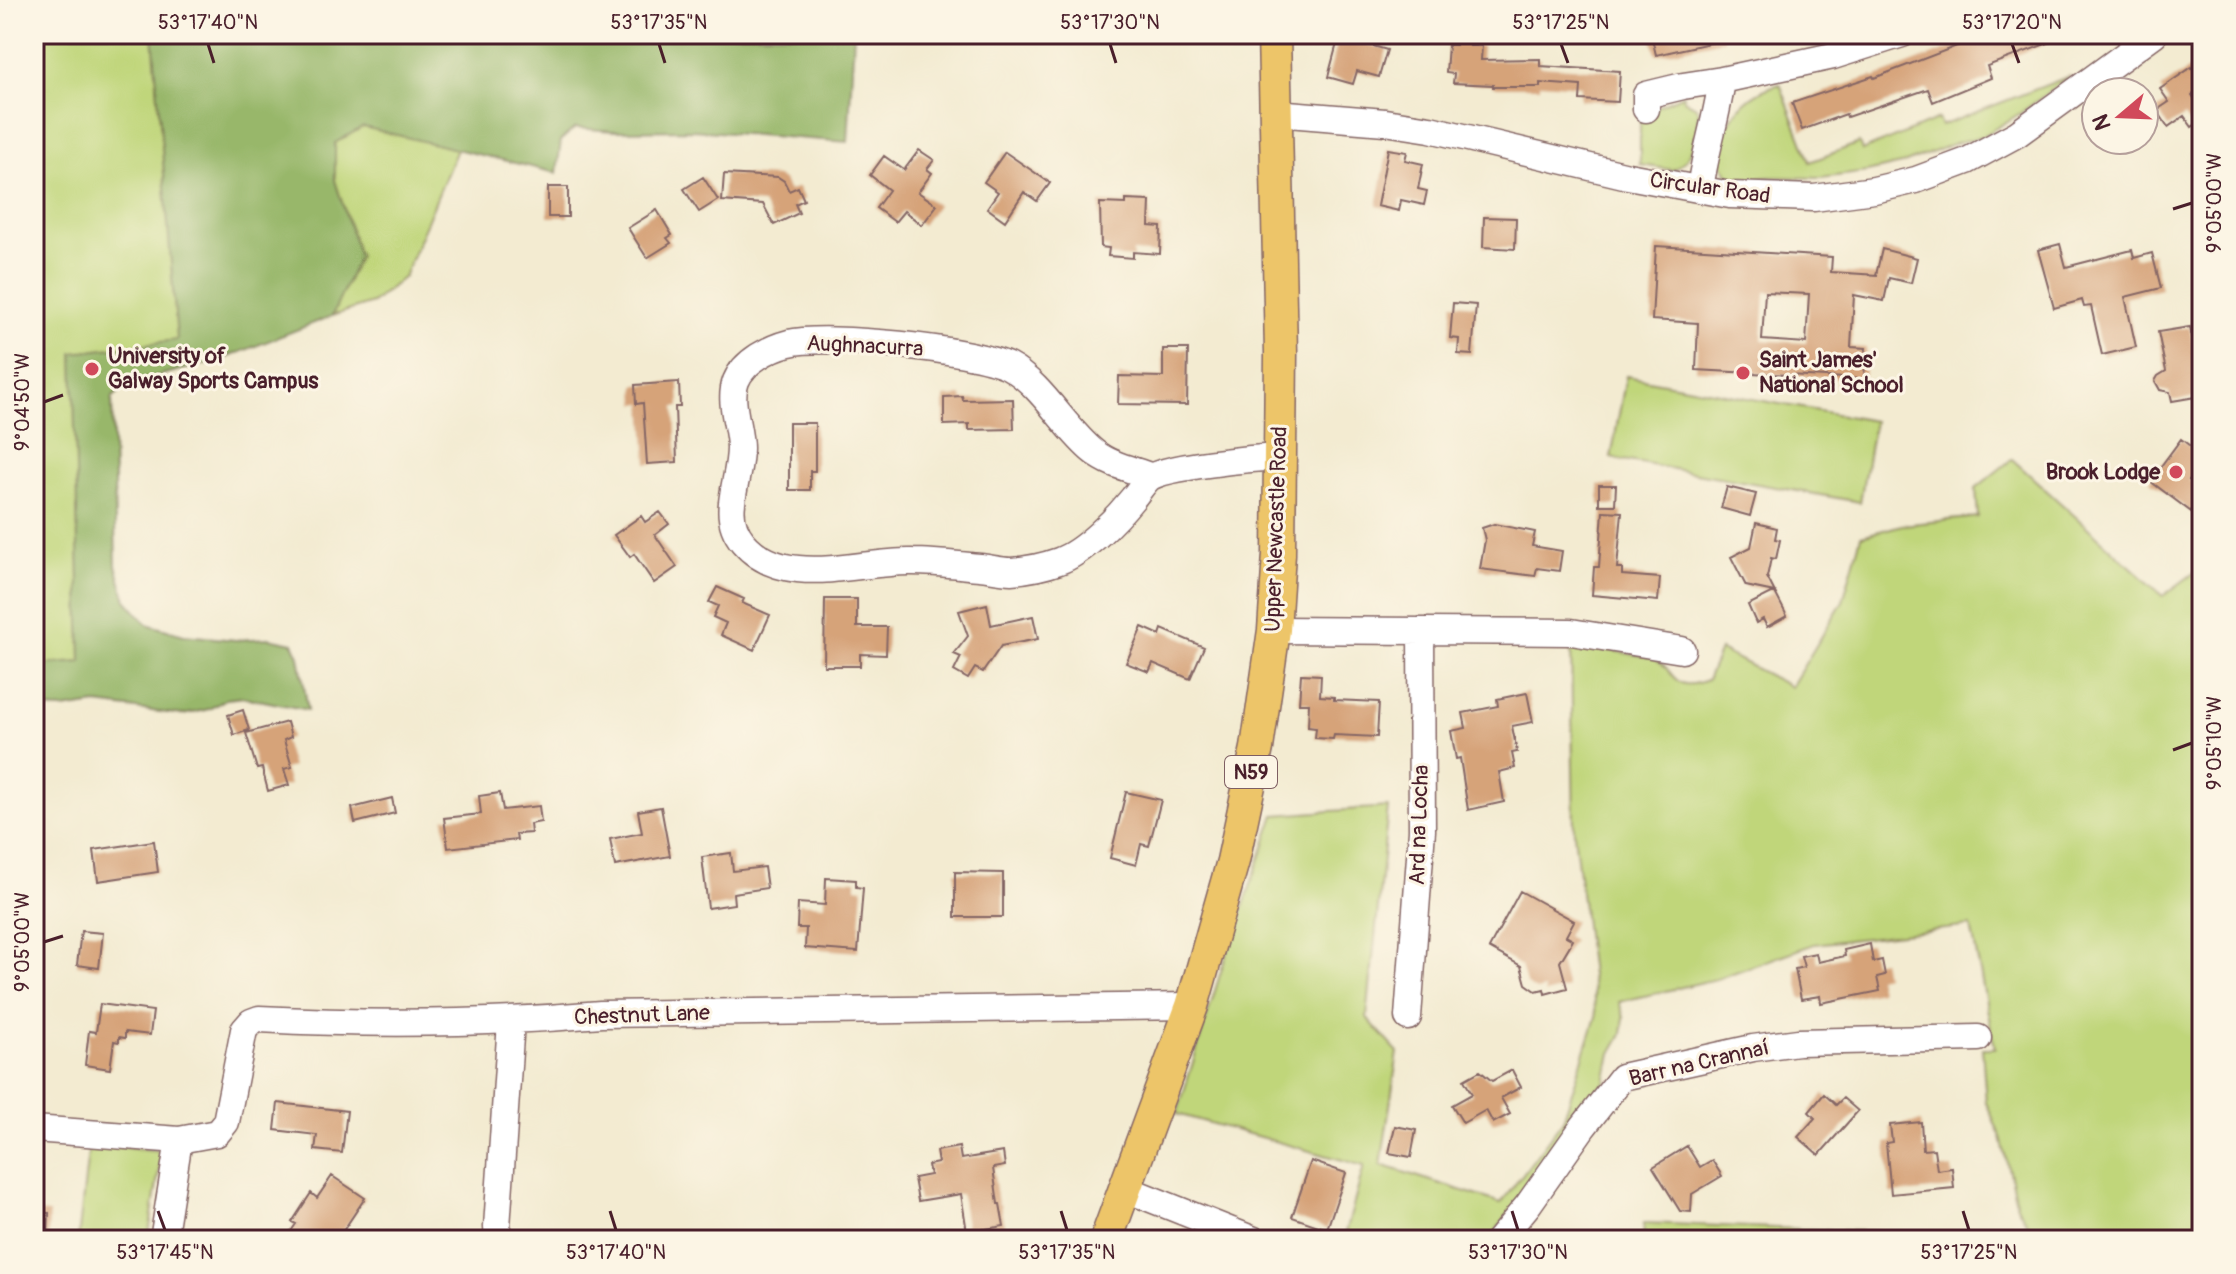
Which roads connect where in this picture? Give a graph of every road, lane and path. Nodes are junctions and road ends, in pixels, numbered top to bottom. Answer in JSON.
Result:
{"nodes":[{"id":1,"x":1274,"y":34,"type":"edge"},
{"id":2,"x":1902,"y":34,"type":"edge"},
{"id":3,"x":2154,"y":34,"type":"edge"},
{"id":4,"x":1722,"y":80,"type":"junction"},
{"id":5,"x":1646,"y":102,"type":"dead end"},
{"id":6,"x":1276,"y":113,"type":"junction"},
{"id":7,"x":1700,"y":189,"type":"junction"},
{"id":8,"x":1280,"y":457,"type":"junction"},
{"id":9,"x":1150,"y":476,"type":"junction"},
{"id":10,"x":1274,"y":630,"type":"junction"},
{"id":11,"x":1421,"y":631,"type":"junction"},
{"id":12,"x":1682,"y":650,"type":"dead end"},
{"id":13,"x":1192,"y":1006,"type":"junction"},
{"id":14,"x":1408,"y":1017,"type":"dead end"},
{"id":15,"x":511,"y":1022,"type":"junction"},
{"id":16,"x":1978,"y":1038,"type":"dead end"},
{"id":17,"x":34,"y":1129,"type":"edge"},
{"id":18,"x":179,"y":1140,"type":"junction"},
{"id":19,"x":1126,"y":1189,"type":"junction"},
{"id":20,"x":163,"y":1240,"type":"edge"},
{"id":21,"x":498,"y":1240,"type":"edge"},
{"id":22,"x":1106,"y":1240,"type":"edge"},
{"id":23,"x":1254,"y":1240,"type":"edge"},
{"id":24,"x":1499,"y":1240,"type":"edge"}],
"edges":[{"from":1,"to":6,"type":"main road","name":"Upper Newcastle Road","number":"N59"},
{"from":2,"to":4,"type":"street"},
{"from":3,"to":7,"type":"street","name":"Circular Road"},
{"from":4,"to":5,"type":"street"},
{"from":4,"to":7,"type":"street"},
{"from":6,"to":7,"type":"street","name":"Circular Road"},
{"from":6,"to":8,"type":"main road","name":"Upper Newcastle Road","number":"N59"},
{"from":8,"to":9,"type":"street"},
{"from":8,"to":10,"type":"main road","name":"Upper Newcastle Road","number":"N59"},
{"from":9,"to":9,"type":"street","name":"Aughnacurra"},
{"from":10,"to":11,"type":"street"},
{"from":10,"to":13,"type":"main road","name":"Upper Newcastle Road","number":"N59"},
{"from":11,"to":12,"type":"street"},
{"from":11,"to":14,"type":"street","name":"Ard na Locha"},
{"from":13,"to":15,"type":"street","name":"Chestnut Lane"},
{"from":13,"to":19,"type":"main road","name":"Upper Newcastle Road","number":"N59"},
{"from":15,"to":18,"type":"street","name":"Chestnut Lane"},
{"from":15,"to":21,"type":"street"},
{"from":16,"to":24,"type":"street","name":"Barr na Crannaí"},
{"from":17,"to":18,"type":"street","name":"Chestnut Lane"},
{"from":18,"to":20,"type":"street"},
{"from":19,"to":22,"type":"main road","name":"Upper Newcastle Road","number":"N59"},
{"from":19,"to":23,"type":"street"}]}
